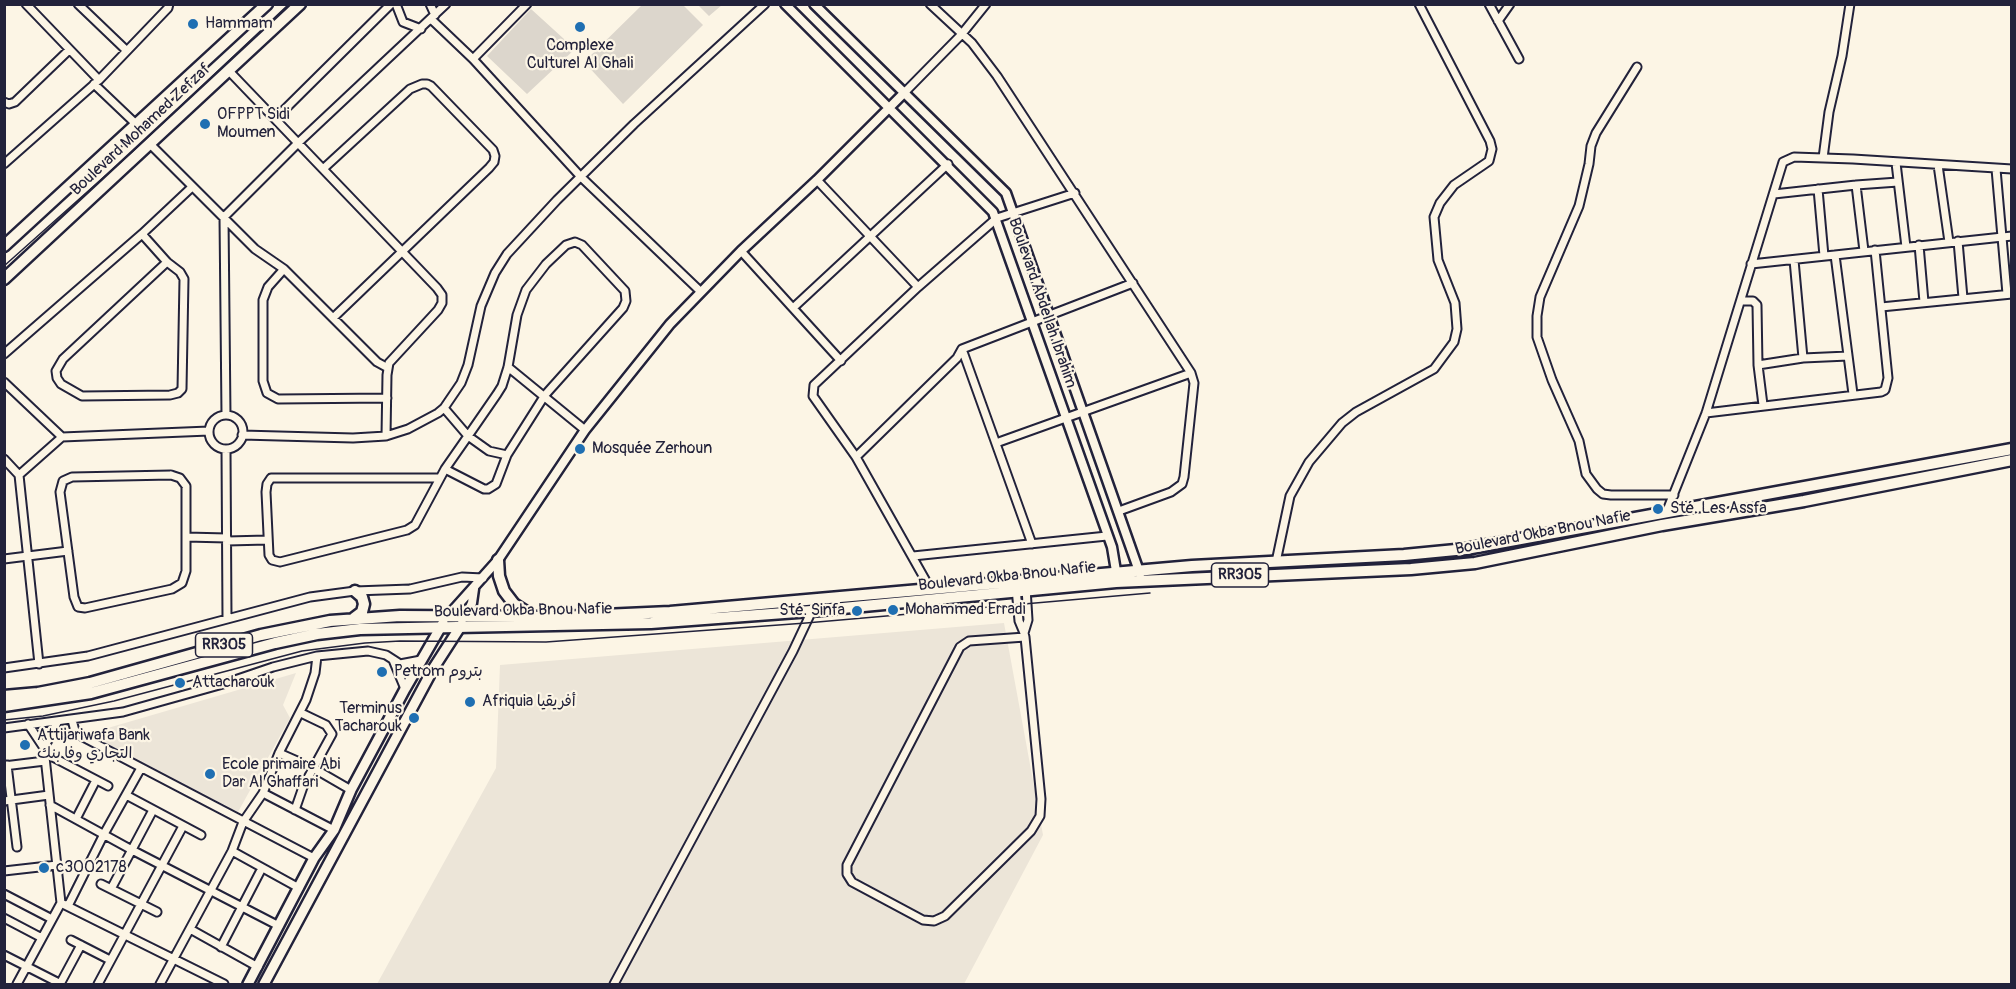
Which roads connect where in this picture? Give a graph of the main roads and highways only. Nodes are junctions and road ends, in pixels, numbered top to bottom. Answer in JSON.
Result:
{"nodes":[{"id":1,"x":300,"y":4,"type":"edge"},
{"id":2,"x":260,"y":7,"type":"edge"},
{"id":3,"x":4,"y":246,"type":"edge"},
{"id":4,"x":4,"y":279,"type":"edge"},
{"id":5,"x":2012,"y":449,"type":"edge"},
{"id":6,"x":2012,"y":460,"type":"edge"},
{"id":7,"x":1802,"y":488,"type":"junction"},
{"id":8,"x":1804,"y":501,"type":"junction"},
{"id":9,"x":498,"y":560,"type":"road end"},
{"id":10,"x":1140,"y":576,"type":"junction"},
{"id":11,"x":1021,"y":587,"type":"junction"},
{"id":12,"x":355,"y":591,"type":"road end"},
{"id":13,"x":447,"y":616,"type":"junction"},
{"id":14,"x":466,"y":616,"type":"junction"},
{"id":15,"x":534,"y":617,"type":"junction"},
{"id":16,"x":354,"y":618,"type":"junction"},
{"id":17,"x":440,"y":627,"type":"junction"},
{"id":18,"x":460,"y":627,"type":"junction"},
{"id":19,"x":4,"y":696,"type":"edge"},
{"id":20,"x":4,"y":706,"type":"edge"},
{"id":21,"x":248,"y":984,"type":"edge"},
{"id":22,"x":264,"y":984,"type":"edge"}],
"edges":[{"from":1,"to":4,"type":"main road","name":"Boulevard Mohamed Zefzaf"},
{"from":2,"to":3,"type":"main road","name":"Boulevard Mohamed Zefzaf"},
{"from":5,"to":7,"type":"main road","name":"Boulevard Okba Bnou Nafie","number":"RR305"},
{"from":6,"to":8,"type":"main road","name":"Boulevard Okba Bnou Nafie","number":"RR305"},
{"from":7,"to":8,"type":"main road"},
{"from":7,"to":10,"type":"main road","name":"Boulevard Okba Bnou Nafie","number":"RR305"},
{"from":8,"to":10,"type":"main road","name":"Boulevard Okba Bnou Nafie","number":"RR305"},
{"from":9,"to":15,"type":"main road"},
{"from":10,"to":11,"type":"main road","name":"Boulevard Okba Bnou Nafie","number":"RR305"},
{"from":11,"to":15,"type":"main road","name":"Boulevard Okba Bnou Nafie","number":"RR305"},
{"from":11,"to":18,"type":"main road","name":"Boulevard Okba Bnou Nafie","number":"RR305"},
{"from":12,"to":16,"type":"main road"},
{"from":13,"to":14,"type":"main road","name":"Boulevard Okba Bnou Nafie","number":"RR305"},
{"from":13,"to":16,"type":"main road","name":"Boulevard Okba Bnou Nafie","number":"RR305"},
{"from":13,"to":17,"type":"main road"},
{"from":14,"to":15,"type":"main road","name":"Boulevard Okba Bnou Nafie","number":"RR305"},
{"from":14,"to":18,"type":"main road"},
{"from":16,"to":19,"type":"main road","name":"Boulevard Okba Bnou Nafie","number":"RR305"},
{"from":17,"to":18,"type":"main road","name":"Boulevard Okba Bnou Nafie","number":"RR305"},
{"from":17,"to":20,"type":"main road","name":"Boulevard Okba Bnou Nafie","number":"RR305"},
{"from":17,"to":21,"type":"main road"},
{"from":18,"to":22,"type":"main road"}]}
